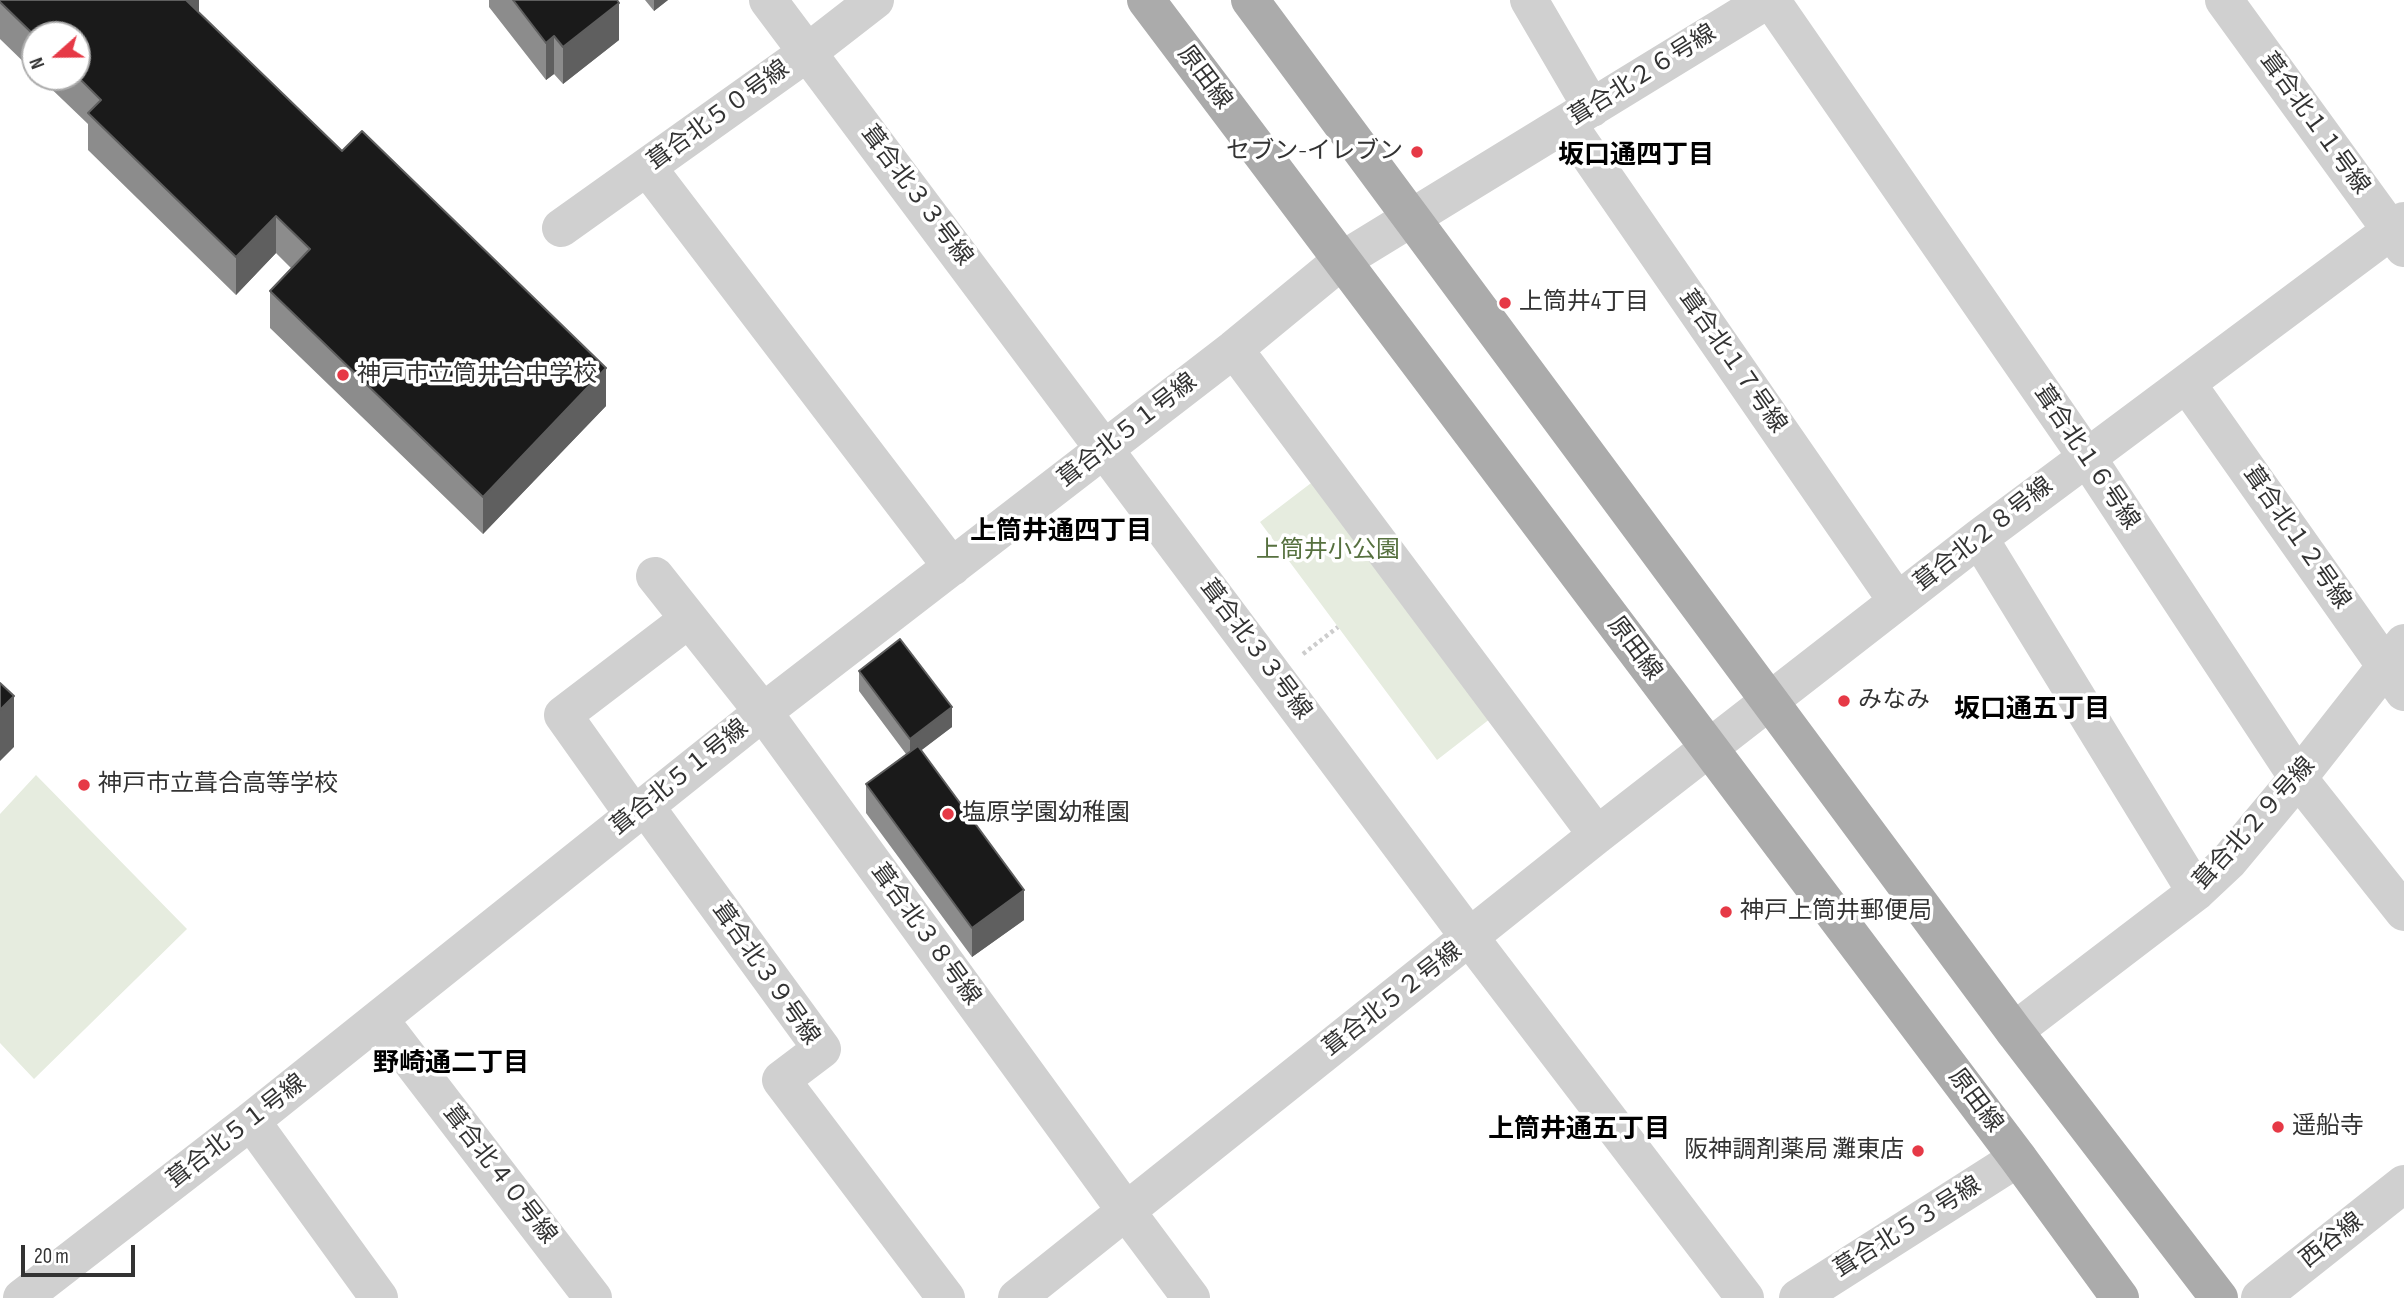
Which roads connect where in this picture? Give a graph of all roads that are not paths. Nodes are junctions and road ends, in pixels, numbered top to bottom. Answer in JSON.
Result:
{"nodes":[{"id":1,"x":768,"y":0,"type":"edge"},
{"id":2,"x":874,"y":0,"type":"edge"},
{"id":3,"x":1146,"y":0,"type":"edge"},
{"id":4,"x":1251,"y":0,"type":"edge"},
{"id":5,"x":1528,"y":0,"type":"edge"},
{"id":6,"x":1769,"y":0,"type":"edge"},
{"id":7,"x":2224,"y":0,"type":"edge"},
{"id":8,"x":808,"y":52,"type":"junction"},
{"id":9,"x":1579,"y":116,"type":"junction"},
{"id":10,"x":647,"y":167,"type":"junction"},
{"id":11,"x":1412,"y":218,"type":"junction"},
{"id":12,"x":561,"y":228,"type":"dead end"},
{"id":13,"x":2400,"y":234,"type":"edge"},
{"id":14,"x":1341,"y":261,"type":"junction"},
{"id":15,"x":1234,"y":349,"type":"junction"},
{"id":16,"x":2187,"y":384,"type":"junction"},
{"id":17,"x":1105,"y":449,"type":"junction"},
{"id":18,"x":2086,"y":456,"type":"junction"},
{"id":19,"x":1979,"y":538,"type":"junction"},
{"id":20,"x":951,"y":567,"type":"junction"},
{"id":21,"x":655,"y":576,"type":"dead end"},
{"id":22,"x":1898,"y":601,"type":"junction"},
{"id":23,"x":689,"y":619,"type":"junction"},
{"id":24,"x":2398,"y":667,"type":"edge"},
{"id":25,"x":1769,"y":702,"type":"junction"},
{"id":26,"x":763,"y":712,"type":"junction"},
{"id":27,"x":1710,"y":749,"type":"junction"},
{"id":28,"x":2298,"y":778,"type":"junction"},
{"id":29,"x":639,"y":811,"type":"junction"},
{"id":30,"x":1597,"y":835,"type":"junction"},
{"id":31,"x":2196,"y":892,"type":"junction"},
{"id":32,"x":2404,"y":912,"type":"edge"},
{"id":33,"x":1470,"y":939,"type":"junction"},
{"id":34,"x":379,"y":1019,"type":"junction"},
{"id":35,"x":2014,"y":1031,"type":"junction"},
{"id":36,"x":251,"y":1121,"type":"junction"},
{"id":37,"x":2018,"y":1158,"type":"junction"},
{"id":38,"x":2404,"y":1184,"type":"edge"},
{"id":39,"x":1126,"y":1212,"type":"junction"},
{"id":40,"x":22,"y":1298,"type":"edge"},
{"id":41,"x":379,"y":1298,"type":"edge"},
{"id":42,"x":593,"y":1298,"type":"edge"},
{"id":43,"x":946,"y":1298,"type":"edge"},
{"id":44,"x":1017,"y":1298,"type":"edge"},
{"id":45,"x":1191,"y":1298,"type":"edge"},
{"id":46,"x":1745,"y":1298,"type":"edge"},
{"id":47,"x":1798,"y":1298,"type":"edge"},
{"id":48,"x":2120,"y":1298,"type":"edge"},
{"id":49,"x":2219,"y":1298,"type":"edge"},
{"id":50,"x":2260,"y":1298,"type":"edge"}],
"edges":[{"from":1,"to":8,"type":"street","name":"葺合北３３号線"},
{"from":2,"to":8,"type":"street","name":"葺合北５０号線"},
{"from":3,"to":14,"type":"main road","name":"原田線"},
{"from":4,"to":11,"type":"main road"},
{"from":5,"to":9,"type":"street","name":"葺合北１７号線"},
{"from":6,"to":9,"type":"street","name":"葺合北２６号線"},
{"from":6,"to":18,"type":"street","name":"葺合北１６号線"},
{"from":7,"to":13,"type":"street","name":"葺合北１１号線"},
{"from":8,"to":10,"type":"street","name":"葺合北５０号線"},
{"from":8,"to":17,"type":"street","name":"葺合北３３号線"},
{"from":9,"to":11,"type":"street","name":"葺合北２６号線"},
{"from":9,"to":22,"type":"street","name":"葺合北１７号線"},
{"from":10,"to":12,"type":"street","name":"葺合北５０号線"},
{"from":10,"to":20,"type":"street"},
{"from":11,"to":14,"type":"street","name":"葺合北２６号線"},
{"from":11,"to":25,"type":"main road"},
{"from":13,"to":16,"type":"street","name":"葺合北２８号線"},
{"from":14,"to":15,"type":"street","name":"葺合北５１号線"},
{"from":14,"to":27,"type":"main road","name":"原田線"},
{"from":15,"to":17,"type":"street","name":"葺合北５１号線"},
{"from":15,"to":30,"type":"street"},
{"from":16,"to":18,"type":"street","name":"葺合北２８号線"},
{"from":16,"to":24,"type":"street","name":"葺合北１２号線"},
{"from":17,"to":20,"type":"street","name":"葺合北５１号線"},
{"from":17,"to":33,"type":"street","name":"葺合北３３号線"},
{"from":18,"to":19,"type":"street","name":"葺合北２８号線"},
{"from":18,"to":28,"type":"street","name":"葺合北１６号線"},
{"from":19,"to":22,"type":"street","name":"葺合北２８号線"},
{"from":19,"to":31,"type":"street"},
{"from":20,"to":26,"type":"street","name":"葺合北５１号線"},
{"from":21,"to":23,"type":"street","name":"葺合北３８号線"},
{"from":22,"to":25,"type":"street","name":"葺合北２８号線"},
{"from":23,"to":26,"type":"street","name":"葺合北３８号線"},
{"from":23,"to":29,"type":"street"},
{"from":24,"to":28,"type":"street","name":"葺合北２９号線"},
{"from":25,"to":27,"type":"street","name":"葺合北５２号線"},
{"from":25,"to":35,"type":"main road"},
{"from":26,"to":29,"type":"street","name":"葺合北５１号線"},
{"from":26,"to":39,"type":"street","name":"葺合北３８号線"},
{"from":27,"to":30,"type":"street","name":"葺合北５２号線"},
{"from":27,"to":37,"type":"main road","name":"原田線"},
{"from":28,"to":31,"type":"street","name":"葺合北２９号線"},
{"from":28,"to":32,"type":"street","name":"葺合北１６号線"},
{"from":29,"to":34,"type":"street","name":"葺合北５１号線"},
{"from":29,"to":43,"type":"street","name":"葺合北３９号線"},
{"from":30,"to":33,"type":"street","name":"葺合北５２号線"},
{"from":31,"to":35,"type":"street","name":"葺合北２９号線"},
{"from":33,"to":39,"type":"street","name":"葺合北５２号線"},
{"from":33,"to":46,"type":"street","name":"葺合北３３号線"},
{"from":34,"to":36,"type":"street","name":"葺合北５１号線"},
{"from":34,"to":42,"type":"street","name":"葺合北４０号線"},
{"from":35,"to":49,"type":"main road"},
{"from":36,"to":40,"type":"street","name":"葺合北５１号線"},
{"from":36,"to":41,"type":"street"},
{"from":37,"to":47,"type":"street","name":"葺合北５３号線"},
{"from":37,"to":48,"type":"main road","name":"原田線"},
{"from":38,"to":50,"type":"street","name":"西谷線"},
{"from":39,"to":44,"type":"street","name":"葺合北５２号線"},
{"from":39,"to":45,"type":"street","name":"葺合北３８号線"}]}
